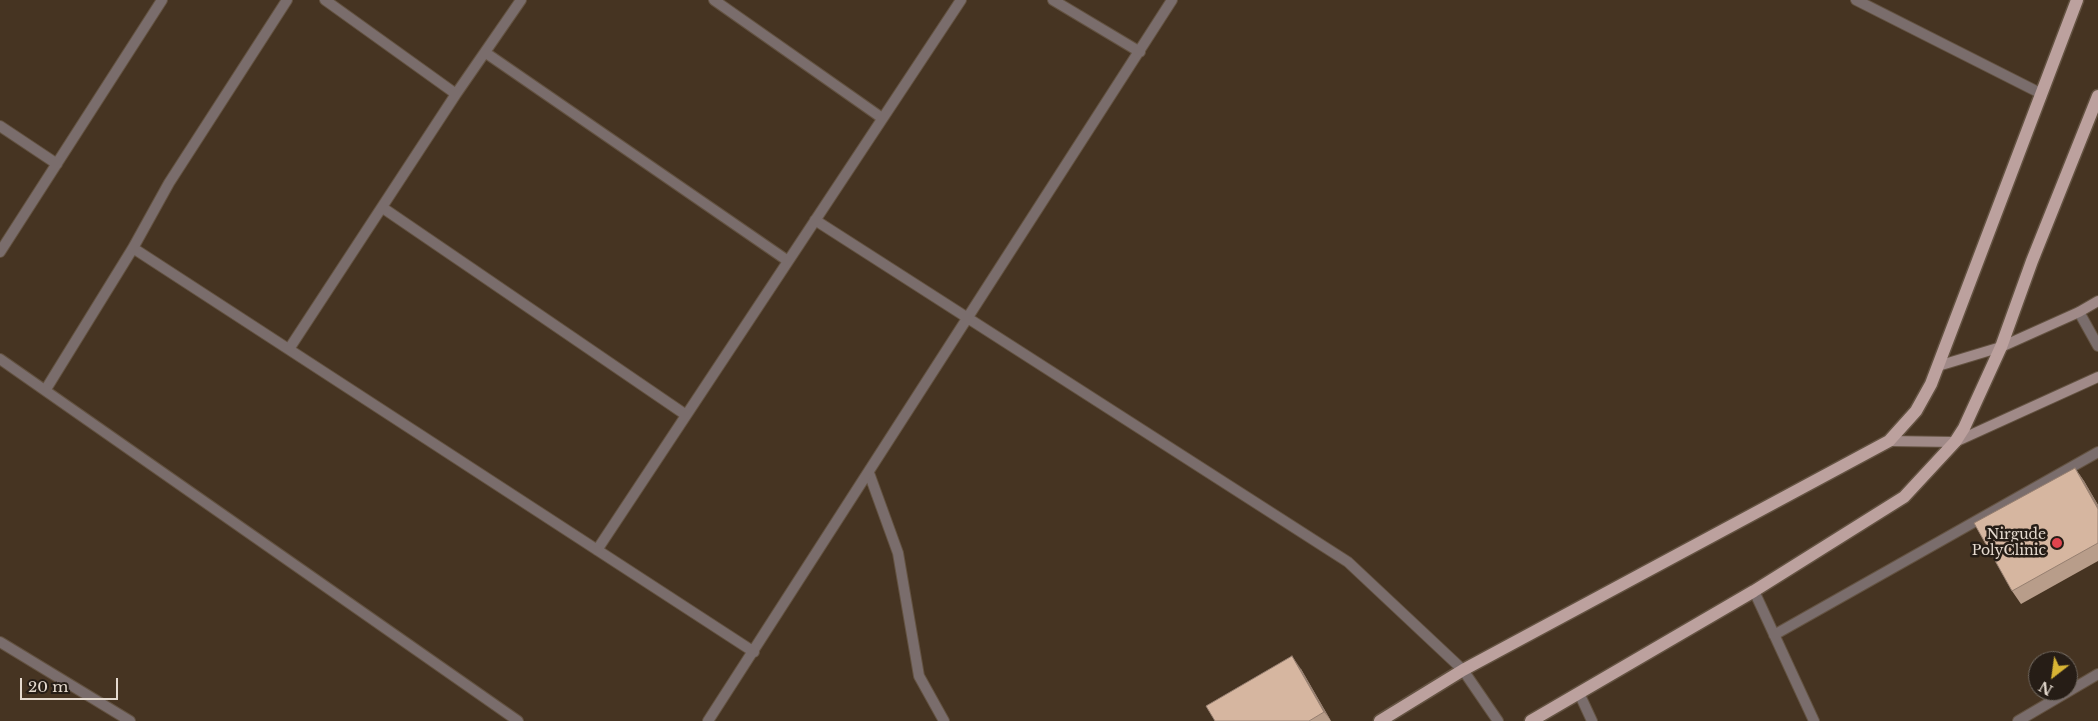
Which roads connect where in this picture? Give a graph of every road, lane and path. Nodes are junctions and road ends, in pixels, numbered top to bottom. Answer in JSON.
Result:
{"nodes":[{"id":1,"x":162,"y":0,"type":"edge"},
{"id":2,"x":287,"y":0,"type":"edge"},
{"id":3,"x":325,"y":0,"type":"edge"},
{"id":4,"x":521,"y":0,"type":"edge"},
{"id":5,"x":714,"y":0,"type":"edge"},
{"id":6,"x":961,"y":0,"type":"edge"},
{"id":7,"x":1053,"y":0,"type":"edge"},
{"id":8,"x":1172,"y":0,"type":"edge"},
{"id":9,"x":1856,"y":0,"type":"edge"},
{"id":10,"x":2077,"y":0,"type":"edge"},
{"id":11,"x":1140,"y":52,"type":"junction"},
{"id":12,"x":486,"y":53,"type":"junction"},
{"id":13,"x":2040,"y":93,"type":"junction"},
{"id":14,"x":456,"y":94,"type":"junction"},
{"id":15,"x":2098,"y":96,"type":"edge"},
{"id":16,"x":882,"y":118,"type":"junction"},
{"id":17,"x":0,"y":126,"type":"edge"},
{"id":18,"x":57,"y":164,"type":"junction"},
{"id":19,"x":383,"y":208,"type":"junction"},
{"id":20,"x":815,"y":220,"type":"junction"},
{"id":21,"x":134,"y":248,"type":"junction"},
{"id":22,"x":0,"y":252,"type":"edge"},
{"id":23,"x":788,"y":261,"type":"junction"},
{"id":24,"x":2098,"y":302,"type":"edge"},
{"id":25,"x":2079,"y":312,"type":"junction"},
{"id":26,"x":969,"y":318,"type":"junction"},
{"id":27,"x":2098,"y":346,"type":"edge"},
{"id":28,"x":2001,"y":347,"type":"junction"},
{"id":29,"x":288,"y":348,"type":"junction"},
{"id":30,"x":0,"y":359,"type":"edge"},
{"id":31,"x":1938,"y":366,"type":"junction"},
{"id":32,"x":2098,"y":377,"type":"edge"},
{"id":33,"x":46,"y":389,"type":"junction"},
{"id":34,"x":686,"y":415,"type":"junction"},
{"id":35,"x":1889,"y":441,"type":"junction"},
{"id":36,"x":1955,"y":442,"type":"junction"},
{"id":37,"x":2098,"y":452,"type":"edge"},
{"id":38,"x":869,"y":473,"type":"junction"},
{"id":39,"x":597,"y":550,"type":"junction"},
{"id":40,"x":1754,"y":591,"type":"junction"},
{"id":41,"x":1774,"y":636,"type":"junction"},
{"id":42,"x":0,"y":642,"type":"edge"},
{"id":43,"x":754,"y":652,"type":"junction"},
{"id":44,"x":1463,"y":670,"type":"junction"},
{"id":45,"x":2098,"y":674,"type":"edge"},
{"id":46,"x":1579,"y":693,"type":"junction"},
{"id":47,"x":130,"y":721,"type":"edge"},
{"id":48,"x":518,"y":721,"type":"edge"},
{"id":49,"x":708,"y":721,"type":"edge"},
{"id":50,"x":944,"y":721,"type":"edge"},
{"id":51,"x":1380,"y":721,"type":"edge"},
{"id":52,"x":1498,"y":721,"type":"edge"},
{"id":53,"x":1531,"y":721,"type":"edge"},
{"id":54,"x":1592,"y":721,"type":"edge"},
{"id":55,"x":1814,"y":721,"type":"edge"},
{"id":56,"x":2018,"y":721,"type":"edge"}],
"edges":[{"from":1,"to":18,"type":"street"},
{"from":2,"to":21,"type":"street"},
{"from":3,"to":14,"type":"street"},
{"from":4,"to":12,"type":"street"},
{"from":5,"to":16,"type":"street"},
{"from":6,"to":16,"type":"street"},
{"from":7,"to":11,"type":"street"},
{"from":8,"to":11,"type":"street"},
{"from":9,"to":13,"type":"street"},
{"from":10,"to":13,"type":"main road"},
{"from":11,"to":26,"type":"street"},
{"from":12,"to":14,"type":"street"},
{"from":12,"to":23,"type":"street"},
{"from":13,"to":31,"type":"main road"},
{"from":14,"to":19,"type":"street"},
{"from":15,"to":28,"type":"main road"},
{"from":16,"to":20,"type":"street"},
{"from":17,"to":18,"type":"street"},
{"from":18,"to":22,"type":"street"},
{"from":19,"to":29,"type":"street"},
{"from":19,"to":34,"type":"street"},
{"from":20,"to":23,"type":"street"},
{"from":20,"to":26,"type":"street"},
{"from":21,"to":29,"type":"street"},
{"from":21,"to":33,"type":"street"},
{"from":23,"to":34,"type":"street"},
{"from":24,"to":25,"type":"main road"},
{"from":25,"to":27,"type":"street"},
{"from":25,"to":28,"type":"main road"},
{"from":26,"to":38,"type":"street"},
{"from":26,"to":44,"type":"street"},
{"from":28,"to":31,"type":"main road"},
{"from":28,"to":36,"type":"main road"},
{"from":29,"to":39,"type":"street"},
{"from":30,"to":33,"type":"street"},
{"from":31,"to":35,"type":"main road"},
{"from":32,"to":36,"type":"main road"},
{"from":33,"to":48,"type":"street"},
{"from":34,"to":39,"type":"street"},
{"from":35,"to":36,"type":"main road"},
{"from":35,"to":44,"type":"main road"},
{"from":36,"to":40,"type":"main road"},
{"from":37,"to":41,"type":"street"},
{"from":38,"to":43,"type":"street"},
{"from":38,"to":50,"type":"street"},
{"from":39,"to":43,"type":"street"},
{"from":40,"to":41,"type":"street"},
{"from":40,"to":46,"type":"main road"},
{"from":41,"to":55,"type":"street"},
{"from":42,"to":47,"type":"street"},
{"from":43,"to":49,"type":"street"},
{"from":44,"to":51,"type":"main road"},
{"from":44,"to":52,"type":"street"},
{"from":45,"to":56,"type":"street"},
{"from":46,"to":53,"type":"main road"},
{"from":46,"to":54,"type":"street"}]}
